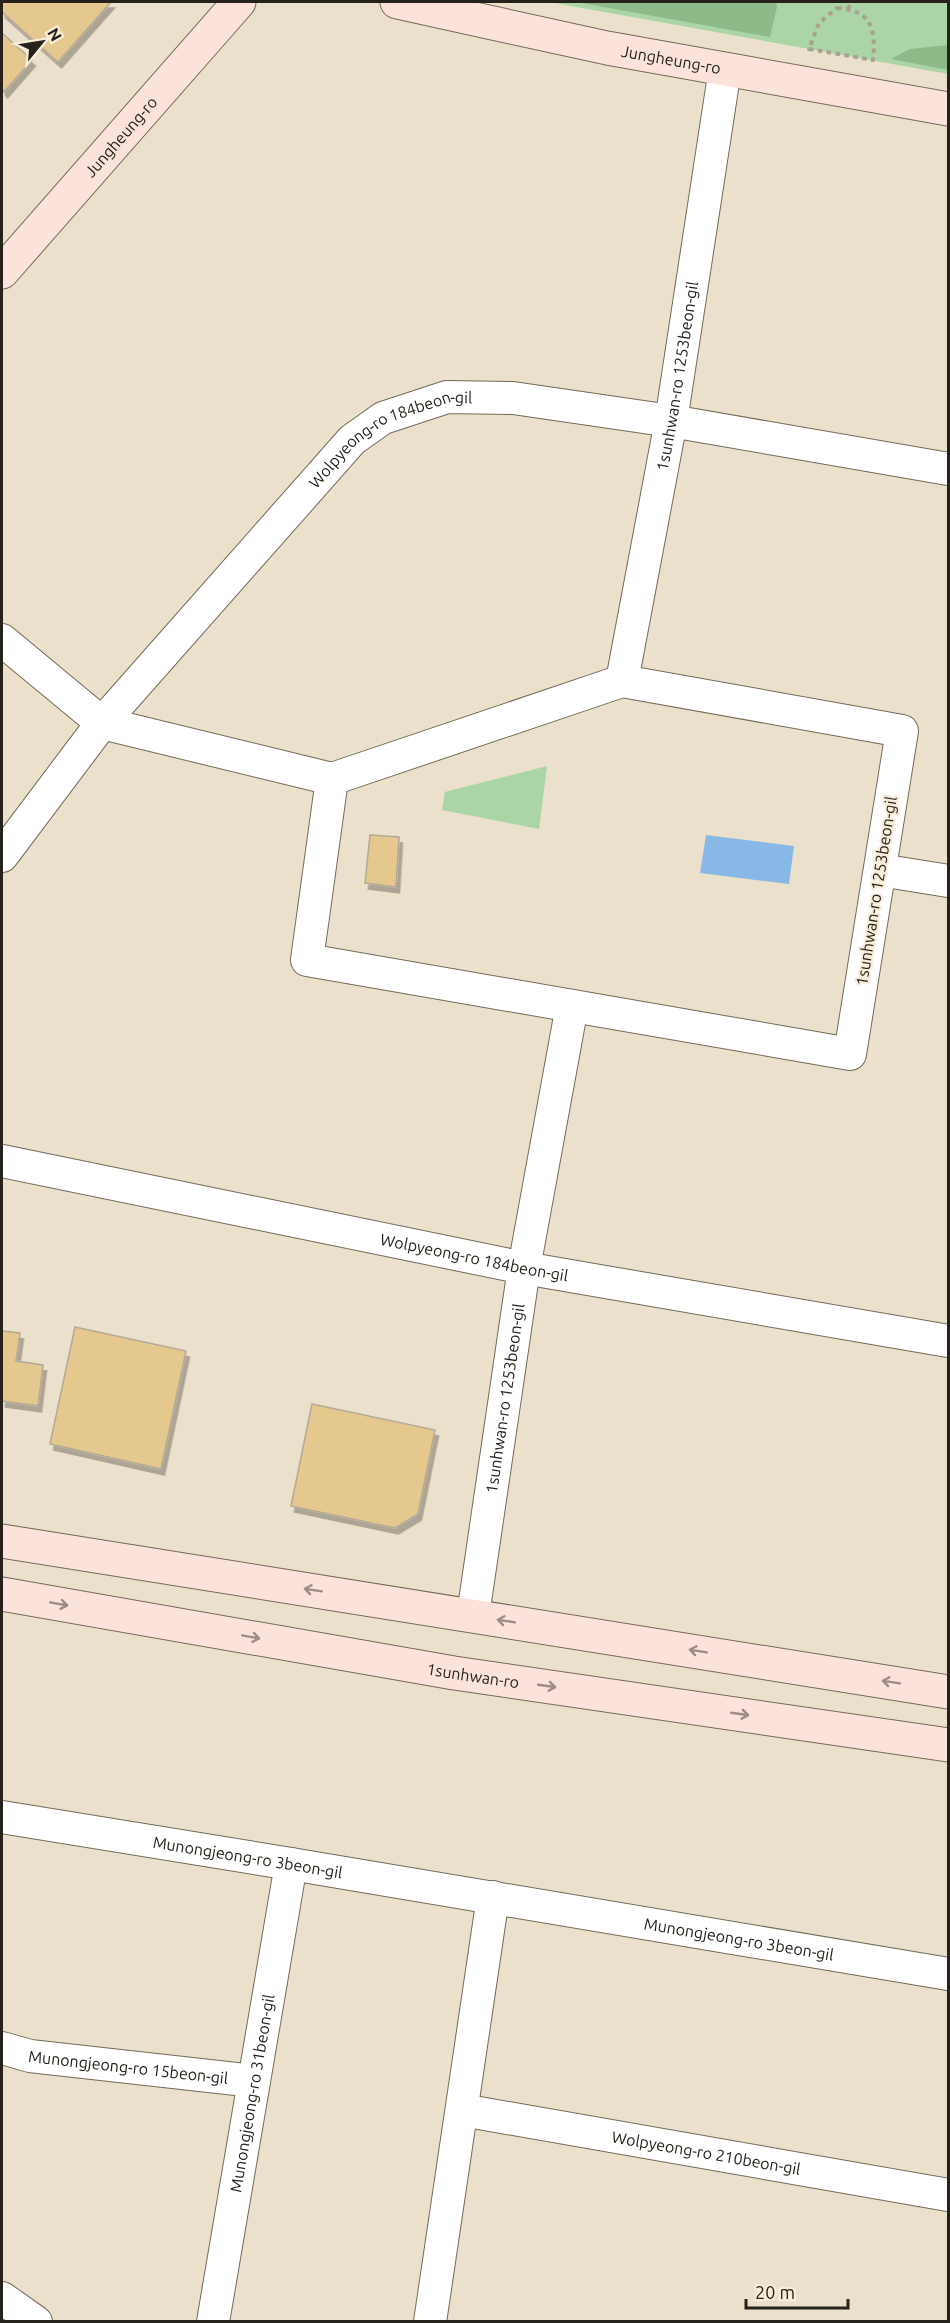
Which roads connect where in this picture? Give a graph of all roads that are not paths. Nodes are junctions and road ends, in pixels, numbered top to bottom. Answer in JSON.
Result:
{"nodes":[{"id":1,"x":239,"y":2,"type":"edge"},
{"id":2,"x":397,"y":2,"type":"edge"},
{"id":3,"x":725,"y":69,"type":"junction"},
{"id":4,"x":948,"y":110,"type":"edge"},
{"id":5,"x":2,"y":272,"type":"edge"},
{"id":6,"x":671,"y":421,"type":"junction"},
{"id":7,"x":948,"y":469,"type":"edge"},
{"id":8,"x":2,"y":640,"type":"edge"},
{"id":9,"x":622,"y":681,"type":"junction"},
{"id":10,"x":102,"y":723,"type":"junction"},
{"id":11,"x":332,"y":779,"type":"junction"},
{"id":12,"x":2,"y":856,"type":"edge"},
{"id":13,"x":880,"y":870,"type":"junction"},
{"id":14,"x":948,"y":881,"type":"edge"},
{"id":15,"x":572,"y":1006,"type":"junction"},
{"id":16,"x":2,"y":1161,"type":"edge"},
{"id":17,"x":524,"y":1269,"type":"junction"},
{"id":18,"x":948,"y":1341,"type":"edge"},
{"id":19,"x":2,"y":1541,"type":"edge"},
{"id":20,"x":2,"y":1594,"type":"edge"},
{"id":21,"x":473,"y":1616,"type":"junction"},
{"id":22,"x":948,"y":1692,"type":"edge"},
{"id":23,"x":948,"y":1744,"type":"edge"},
{"id":24,"x":2,"y":1817,"type":"edge"},
{"id":25,"x":291,"y":1864,"type":"junction"},
{"id":26,"x":494,"y":1897,"type":"junction"},
{"id":27,"x":948,"y":1974,"type":"edge"},
{"id":28,"x":2,"y":2048,"type":"edge"},
{"id":29,"x":254,"y":2080,"type":"junction"},
{"id":30,"x":462,"y":2110,"type":"junction"},
{"id":31,"x":948,"y":2195,"type":"edge"},
{"id":32,"x":2,"y":2298,"type":"edge"},
{"id":33,"x":36,"y":2322,"type":"edge"},
{"id":34,"x":213,"y":2322,"type":"edge"},
{"id":35,"x":430,"y":2322,"type":"edge"}],
"edges":[{"from":1,"to":5,"type":"street","name":"Jungheung-ro"},
{"from":2,"to":3,"type":"street","name":"Jungheung-ro"},
{"from":3,"to":4,"type":"street","name":"Jungheung-ro"},
{"from":3,"to":6,"type":"street","name":"1sunhwan-ro 1253beon-gil"},
{"from":6,"to":7,"type":"street","name":"Wolpyeong-ro 184beon-gil"},
{"from":6,"to":9,"type":"street","name":"1sunhwan-ro 1253beon-gil"},
{"from":6,"to":10,"type":"street","name":"Wolpyeong-ro 184beon-gil"},
{"from":8,"to":10,"type":"street"},
{"from":9,"to":11,"type":"street","name":"1sunhwan-ro 1253beon-gil"},
{"from":9,"to":13,"type":"street","name":"1sunhwan-ro 1253beon-gil"},
{"from":10,"to":11,"type":"street"},
{"from":10,"to":12,"type":"street","name":"Wolpyeong-ro 184beon-gil"},
{"from":11,"to":15,"type":"street","name":"1sunhwan-ro 1253beon-gil"},
{"from":13,"to":14,"type":"street"},
{"from":13,"to":15,"type":"street","name":"1sunhwan-ro 1253beon-gil"},
{"from":15,"to":17,"type":"street","name":"1sunhwan-ro 1253beon-gil"},
{"from":16,"to":17,"type":"street","name":"Wolpyeong-ro 184beon-gil"},
{"from":17,"to":18,"type":"street","name":"Wolpyeong-ro 184beon-gil"},
{"from":17,"to":21,"type":"street","name":"1sunhwan-ro 1253beon-gil"},
{"from":21,"to":19,"type":"street","one_way":true},
{"from":20,"to":23,"type":"street","name":"1sunhwan-ro","one_way":true},
{"from":22,"to":21,"type":"street","one_way":true},
{"from":24,"to":25,"type":"street","name":"Munongjeong-ro 3beon-gil"},
{"from":25,"to":26,"type":"street","name":"Munongjeong-ro 3beon-gil"},
{"from":25,"to":29,"type":"street","name":"Munongjeong-ro 31beon-gil"},
{"from":26,"to":27,"type":"street","name":"Munongjeong-ro 3beon-gil"},
{"from":26,"to":30,"type":"street"},
{"from":28,"to":29,"type":"street","name":"Munongjeong-ro 15beon-gil"},
{"from":29,"to":34,"type":"street","name":"Munongjeong-ro 31beon-gil"},
{"from":30,"to":31,"type":"street","name":"Wolpyeong-ro 210beon-gil"},
{"from":30,"to":35,"type":"street"},
{"from":32,"to":33,"type":"street"}]}
